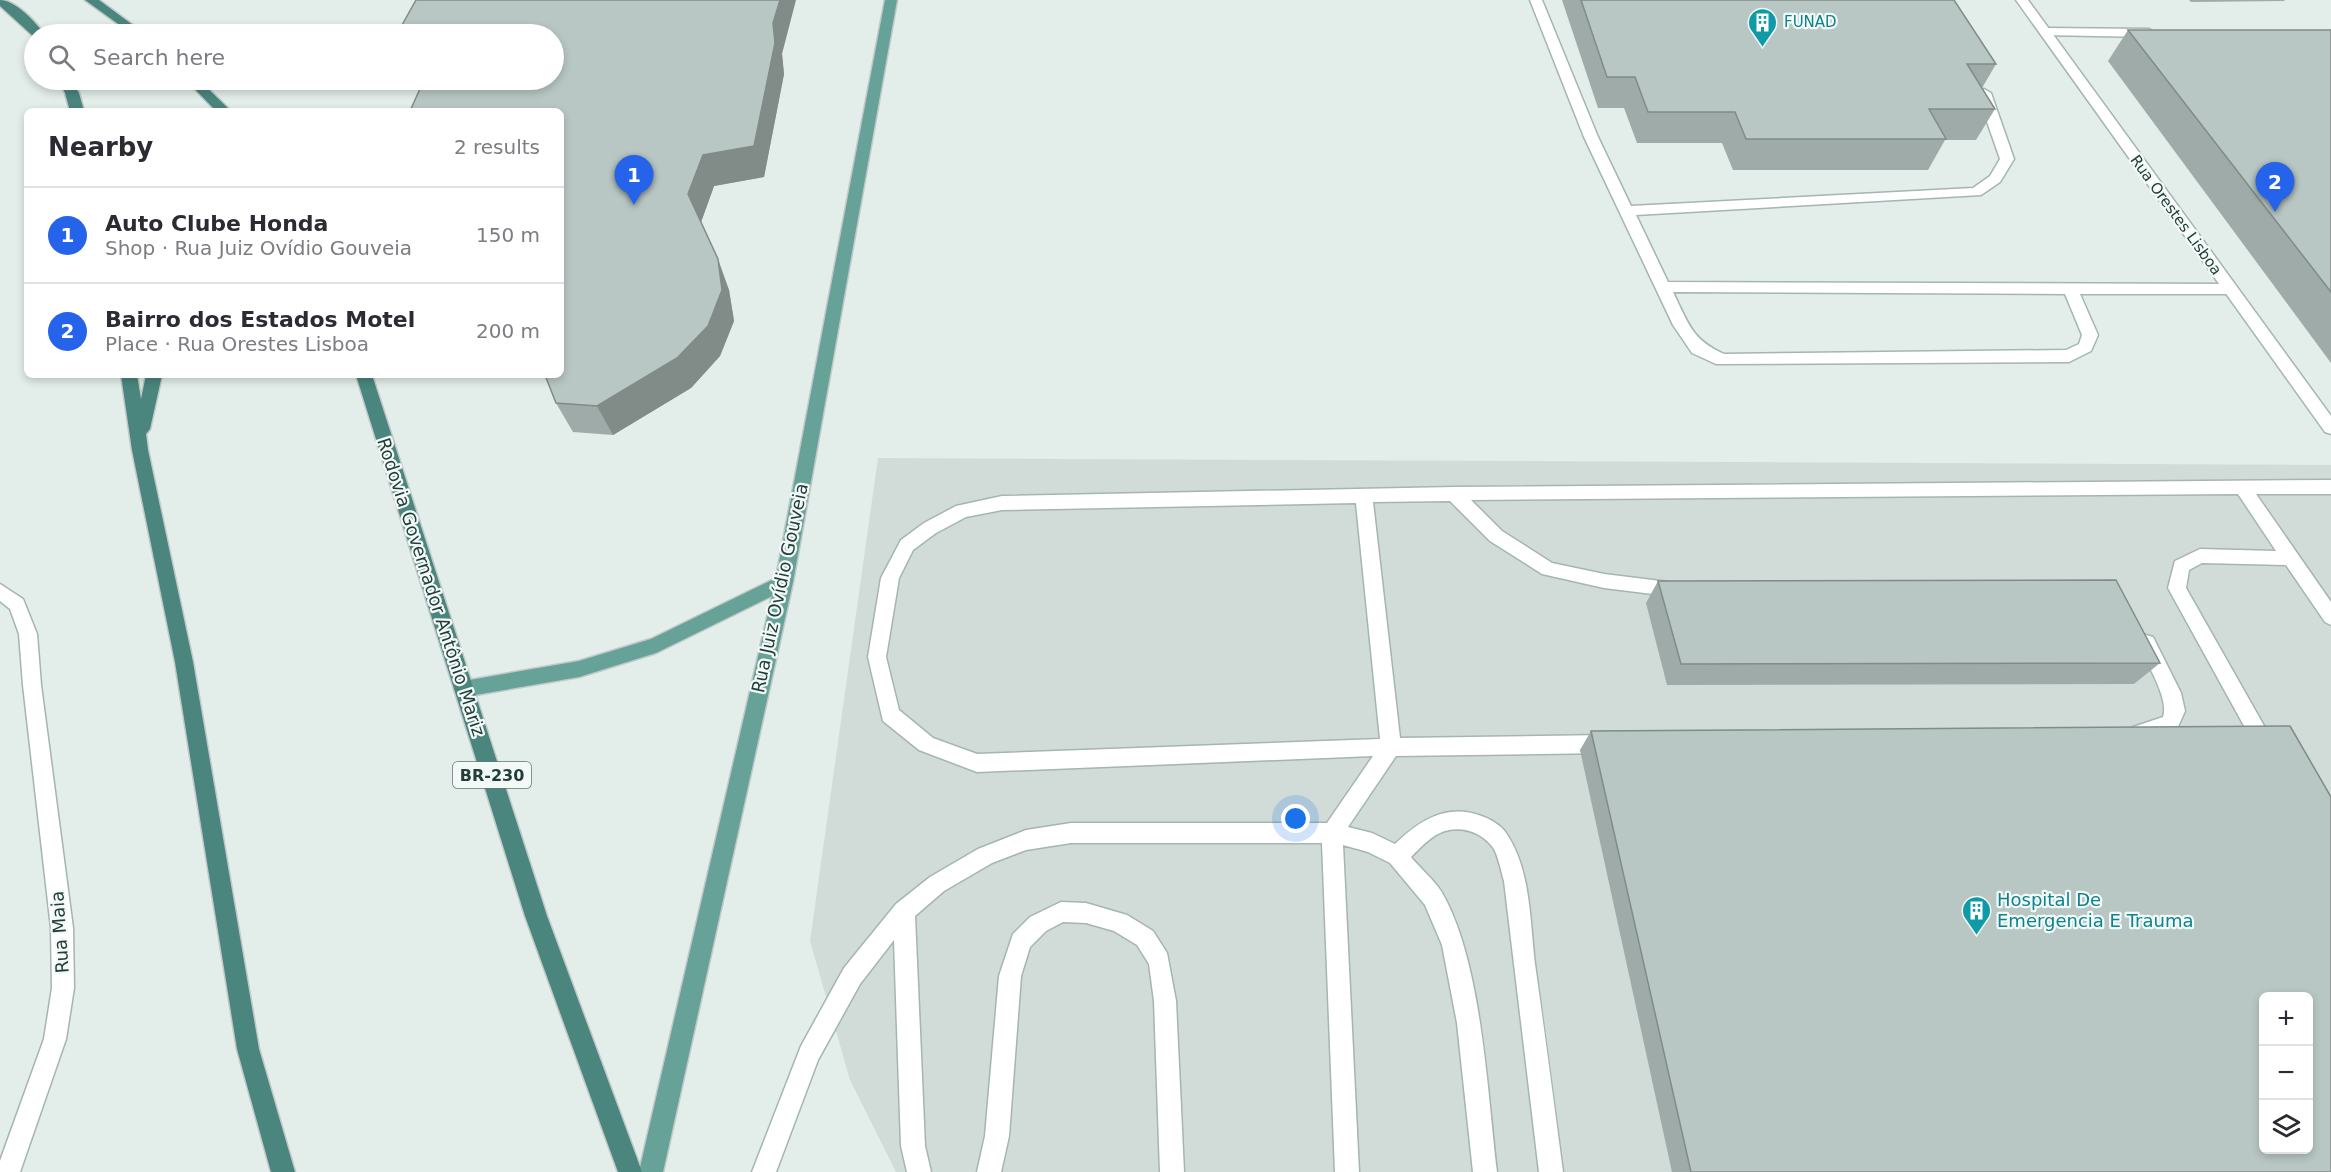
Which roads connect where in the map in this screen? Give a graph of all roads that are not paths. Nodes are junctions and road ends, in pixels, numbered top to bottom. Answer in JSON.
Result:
{"nodes":[{"id":1,"x":91,"y":0,"type":"edge"},
{"id":2,"x":891,"y":0,"type":"edge"},
{"id":3,"x":1536,"y":0,"type":"edge"},
{"id":4,"x":2022,"y":0,"type":"edge"},
{"id":5,"x":0,"y":1,"type":"edge"},
{"id":6,"x":28,"y":24,"type":"edge"},
{"id":7,"x":125,"y":24,"type":"edge"},
{"id":8,"x":2046,"y":32,"type":"junction"},
{"id":9,"x":2165,"y":33,"type":"edge"},
{"id":10,"x":1975,"y":78,"type":"edge"},
{"id":11,"x":70,"y":90,"type":"edge"},
{"id":12,"x":202,"y":90,"type":"edge"},
{"id":13,"x":76,"y":108,"type":"edge"},
{"id":14,"x":221,"y":108,"type":"edge"},
{"id":15,"x":1625,"y":211,"type":"junction"},
{"id":16,"x":1663,"y":287,"type":"junction"},
{"id":17,"x":2071,"y":288,"type":"junction"},
{"id":18,"x":2229,"y":289,"type":"junction"},
{"id":19,"x":129,"y":378,"type":"edge"},
{"id":20,"x":153,"y":378,"type":"edge"},
{"id":21,"x":360,"y":378,"type":"edge"},
{"id":22,"x":365,"y":378,"type":"edge"},
{"id":23,"x":371,"y":398,"type":"junction"},
{"id":24,"x":2331,"y":428,"type":"edge"},
{"id":25,"x":140,"y":450,"type":"junction"},
{"id":26,"x":2331,"y":487,"type":"edge"},
{"id":27,"x":2242,"y":488,"type":"junction"},
{"id":28,"x":1454,"y":494,"type":"junction"},
{"id":29,"x":1364,"y":497,"type":"junction"},
{"id":30,"x":2290,"y":558,"type":"junction"},
{"id":31,"x":784,"y":582,"type":"junction"},
{"id":32,"x":0,"y":591,"type":"edge"},
{"id":33,"x":1689,"y":591,"type":"edge"},
{"id":34,"x":2331,"y":617,"type":"edge"},
{"id":35,"x":2138,"y":626,"type":"edge"},
{"id":36,"x":464,"y":689,"type":"junction"},
{"id":37,"x":2124,"y":736,"type":"edge"},
{"id":38,"x":1627,"y":744,"type":"edge"},
{"id":39,"x":1391,"y":747,"type":"junction"},
{"id":40,"x":2275,"y":762,"type":"edge"},
{"id":41,"x":1332,"y":833,"type":"junction"},
{"id":42,"x":1397,"y":856,"type":"junction"},
{"id":43,"x":904,"y":910,"type":"junction"},
{"id":44,"x":7,"y":1172,"type":"edge"},
{"id":45,"x":283,"y":1172,"type":"edge"},
{"id":46,"x":630,"y":1172,"type":"edge"},
{"id":47,"x":651,"y":1172,"type":"edge"},
{"id":48,"x":764,"y":1172,"type":"edge"},
{"id":49,"x":919,"y":1172,"type":"edge"},
{"id":50,"x":989,"y":1172,"type":"edge"},
{"id":51,"x":1172,"y":1172,"type":"edge"},
{"id":52,"x":1347,"y":1172,"type":"edge"},
{"id":53,"x":1485,"y":1172,"type":"edge"},
{"id":54,"x":1551,"y":1172,"type":"edge"}],
"edges":[{"from":1,"to":7,"type":"highway"},
{"from":2,"to":31,"type":"main road","name":"Rua Juiz Ovídio Gouveia"},
{"from":3,"to":15,"type":"street"},
{"from":4,"to":8,"type":"street","name":"Rua Orestes Lisboa"},
{"from":5,"to":6,"type":"highway"},
{"from":8,"to":9,"type":"street"},
{"from":8,"to":18,"type":"street","name":"Rua Orestes Lisboa"},
{"from":10,"to":15,"type":"street"},
{"from":11,"to":13,"type":"highway"},
{"from":12,"to":14,"type":"highway"},
{"from":15,"to":16,"type":"street"},
{"from":16,"to":17,"type":"street"},
{"from":16,"to":17,"type":"street"},
{"from":17,"to":18,"type":"street"},
{"from":18,"to":24,"type":"street","name":"Rua Orestes Lisboa"},
{"from":19,"to":25,"type":"highway"},
{"from":20,"to":25,"type":"highway"},
{"from":21,"to":23,"type":"highway"},
{"from":22,"to":23,"type":"highway","name":"Rodovia Governador Antônio Mariz","number":"BR-230"},
{"from":23,"to":36,"type":"highway","name":"Rodovia Governador Antônio Mariz","number":"BR-230"},
{"from":25,"to":45,"type":"highway"},
{"from":26,"to":27,"type":"street"},
{"from":27,"to":28,"type":"street"},
{"from":27,"to":30,"type":"street"},
{"from":28,"to":29,"type":"street"},
{"from":28,"to":33,"type":"street"},
{"from":29,"to":39,"type":"street"},
{"from":29,"to":39,"type":"street"},
{"from":30,"to":34,"type":"street"},
{"from":30,"to":40,"type":"street"},
{"from":31,"to":36,"type":"main road"},
{"from":31,"to":47,"type":"main road","name":"Rua Juiz Ovídio Gouveia"},
{"from":32,"to":44,"type":"street","name":"Rua Maia"},
{"from":35,"to":37,"type":"street"},
{"from":36,"to":46,"type":"highway","name":"Rodovia Governador Antônio Mariz","number":"BR-230"},
{"from":38,"to":39,"type":"street"},
{"from":39,"to":41,"type":"street"},
{"from":41,"to":42,"type":"street"},
{"from":41,"to":43,"type":"street"},
{"from":41,"to":52,"type":"street"},
{"from":42,"to":53,"type":"street"},
{"from":42,"to":54,"type":"street"},
{"from":43,"to":48,"type":"street"},
{"from":43,"to":49,"type":"street"},
{"from":50,"to":51,"type":"street"}]}
